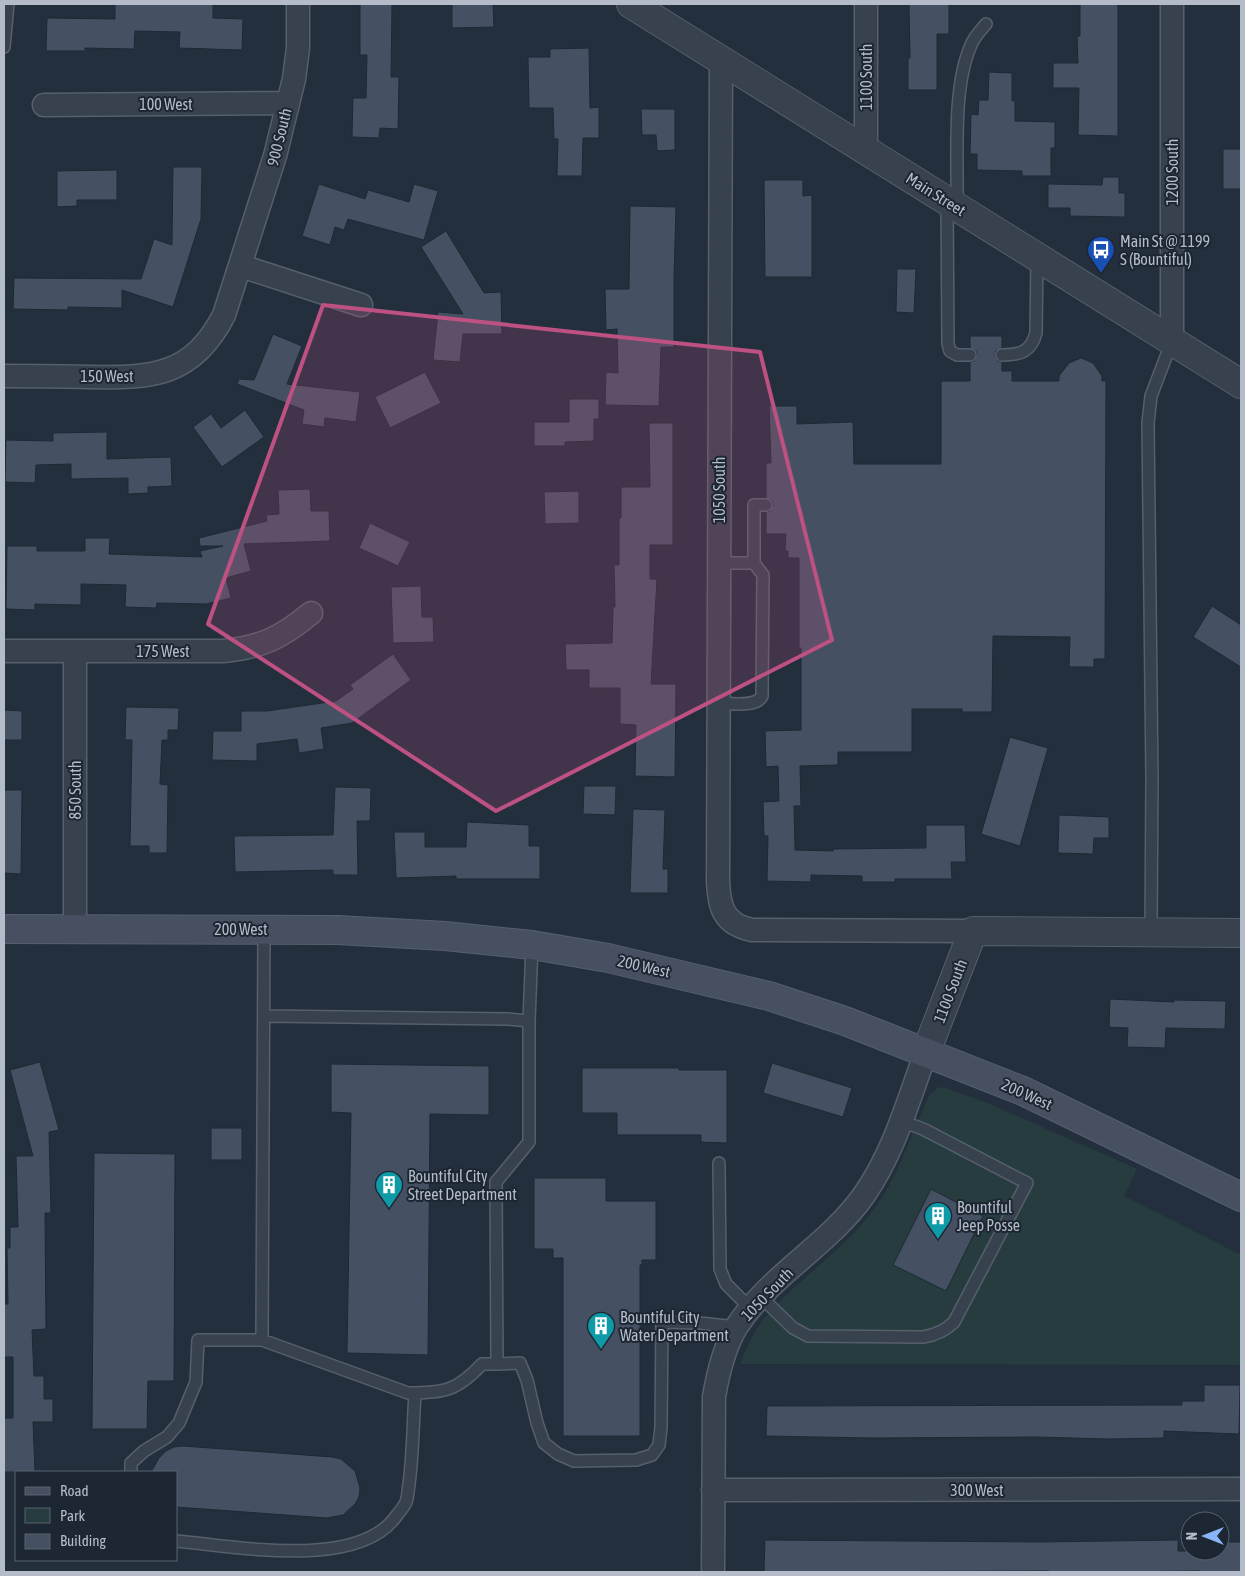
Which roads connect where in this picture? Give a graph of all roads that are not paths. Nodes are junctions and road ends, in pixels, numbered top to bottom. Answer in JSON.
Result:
{"nodes":[{"id":1,"x":8,"y":4,"type":"edge"},
{"id":2,"x":298,"y":4,"type":"edge"},
{"id":3,"x":631,"y":4,"type":"edge"},
{"id":4,"x":866,"y":4,"type":"edge"},
{"id":5,"x":1172,"y":4,"type":"edge"},
{"id":6,"x":986,"y":24,"type":"dead end"},
{"id":7,"x":4,"y":47,"type":"edge"},
{"id":8,"x":721,"y":60,"type":"junction"},
{"id":9,"x":288,"y":103,"type":"junction"},
{"id":10,"x":44,"y":105,"type":"dead end"},
{"id":11,"x":866,"y":150,"type":"junction"},
{"id":12,"x":952,"y":204,"type":"junction"},
{"id":13,"x":1037,"y":257,"type":"junction"},
{"id":14,"x":241,"y":266,"type":"junction"},
{"id":15,"x":361,"y":305,"type":"dead end"},
{"id":16,"x":1172,"y":341,"type":"junction"},
{"id":17,"x":202,"y":348,"type":"joint"},
{"id":18,"x":970,"y":355,"type":"dead end"},
{"id":19,"x":1002,"y":355,"type":"dead end"},
{"id":20,"x":4,"y":376,"type":"edge"},
{"id":21,"x":1241,"y":384,"type":"edge"},
{"id":22,"x":766,"y":505,"type":"dead end"},
{"id":23,"x":719,"y":563,"type":"junction"},
{"id":24,"x":754,"y":563,"type":"junction"},
{"id":25,"x":311,"y":613,"type":"dead end"},
{"id":26,"x":4,"y":651,"type":"edge"},
{"id":27,"x":75,"y":651,"type":"junction"},
{"id":28,"x":719,"y":703,"type":"junction"},
{"id":29,"x":4,"y":929,"type":"edge"},
{"id":30,"x":74,"y":929,"type":"junction"},
{"id":31,"x":264,"y":929,"type":"junction"},
{"id":32,"x":973,"y":931,"type":"junction"},
{"id":33,"x":1151,"y":932,"type":"junction"},
{"id":34,"x":1241,"y":933,"type":"edge"},
{"id":35,"x":532,"y":945,"type":"junction"},
{"id":36,"x":264,"y":1016,"type":"junction"},
{"id":37,"x":529,"y":1022,"type":"junction"},
{"id":38,"x":926,"y":1052,"type":"junction"},
{"id":39,"x":901,"y":1121,"type":"junction"},
{"id":40,"x":719,"y":1163,"type":"dead end"},
{"id":41,"x":1241,"y":1197,"type":"edge"},
{"id":42,"x":756,"y":1303,"type":"junction"},
{"id":43,"x":736,"y":1327,"type":"junction"},
{"id":44,"x":262,"y":1340,"type":"junction"},
{"id":45,"x":498,"y":1364,"type":"junction"},
{"id":46,"x":415,"y":1392,"type":"junction"},
{"id":47,"x":131,"y":1471,"type":"edge"},
{"id":48,"x":1241,"y":1489,"type":"edge"},
{"id":49,"x":713,"y":1490,"type":"junction"},
{"id":50,"x":178,"y":1541,"type":"edge"},
{"id":51,"x":713,"y":1572,"type":"edge"}],
"edges":[{"from":1,"to":7,"type":"lane"},
{"from":2,"to":9,"type":"street","name":"900 South"},
{"from":3,"to":8,"type":"street","name":"Main Street"},
{"from":4,"to":11,"type":"street","name":"1100 South"},
{"from":5,"to":16,"type":"street","name":"1200 South"},
{"from":6,"to":12,"type":"lane"},
{"from":8,"to":11,"type":"street","name":"Main Street"},
{"from":8,"to":23,"type":"street","name":"1050 South"},
{"from":9,"to":10,"type":"street","name":"100 West"},
{"from":9,"to":14,"type":"street","name":"900 South"},
{"from":11,"to":12,"type":"street","name":"Main Street"},
{"from":12,"to":13,"type":"street","name":"Main Street"},
{"from":12,"to":18,"type":"lane"},
{"from":13,"to":16,"type":"street","name":"Main Street"},
{"from":13,"to":19,"type":"lane"},
{"from":14,"to":15,"type":"street"},
{"from":14,"to":17,"type":"street","name":"900 South"},
{"from":16,"to":21,"type":"street","name":"Main Street"},
{"from":16,"to":33,"type":"lane"},
{"from":17,"to":20,"type":"street","name":"150 West"},
{"from":22,"to":24,"type":"lane"},
{"from":23,"to":24,"type":"lane"},
{"from":23,"to":28,"type":"street","name":"1050 South"},
{"from":24,"to":28,"type":"lane"},
{"from":25,"to":27,"type":"street","name":"175 West"},
{"from":26,"to":27,"type":"street","name":"175 West"},
{"from":27,"to":30,"type":"street","name":"850 South"},
{"from":28,"to":32,"type":"street","name":"1050 South"},
{"from":29,"to":30,"type":"main road","name":"200 West"},
{"from":30,"to":31,"type":"main road","name":"200 West"},
{"from":31,"to":35,"type":"main road","name":"200 West"},
{"from":31,"to":36,"type":"lane"},
{"from":32,"to":33,"type":"street"},
{"from":32,"to":38,"type":"street","name":"1100 South"},
{"from":33,"to":34,"type":"street"},
{"from":35,"to":37,"type":"lane"},
{"from":35,"to":38,"type":"main road","name":"200 West"},
{"from":36,"to":37,"type":"lane"},
{"from":36,"to":44,"type":"lane"},
{"from":37,"to":45,"type":"lane"},
{"from":38,"to":39,"type":"street","name":"1050 South"},
{"from":38,"to":41,"type":"main road","name":"200 West"},
{"from":39,"to":42,"type":"street","name":"1050 South"},
{"from":39,"to":42,"type":"lane"},
{"from":40,"to":42,"type":"lane"},
{"from":42,"to":43,"type":"street","name":"1050 South"},
{"from":43,"to":45,"type":"lane"},
{"from":43,"to":49,"type":"street","name":"1050 South"},
{"from":44,"to":46,"type":"lane"},
{"from":44,"to":47,"type":"lane"},
{"from":45,"to":46,"type":"lane"},
{"from":46,"to":50,"type":"lane"},
{"from":48,"to":49,"type":"street","name":"300 West"},
{"from":49,"to":51,"type":"street","name":"1050 South"}]}
